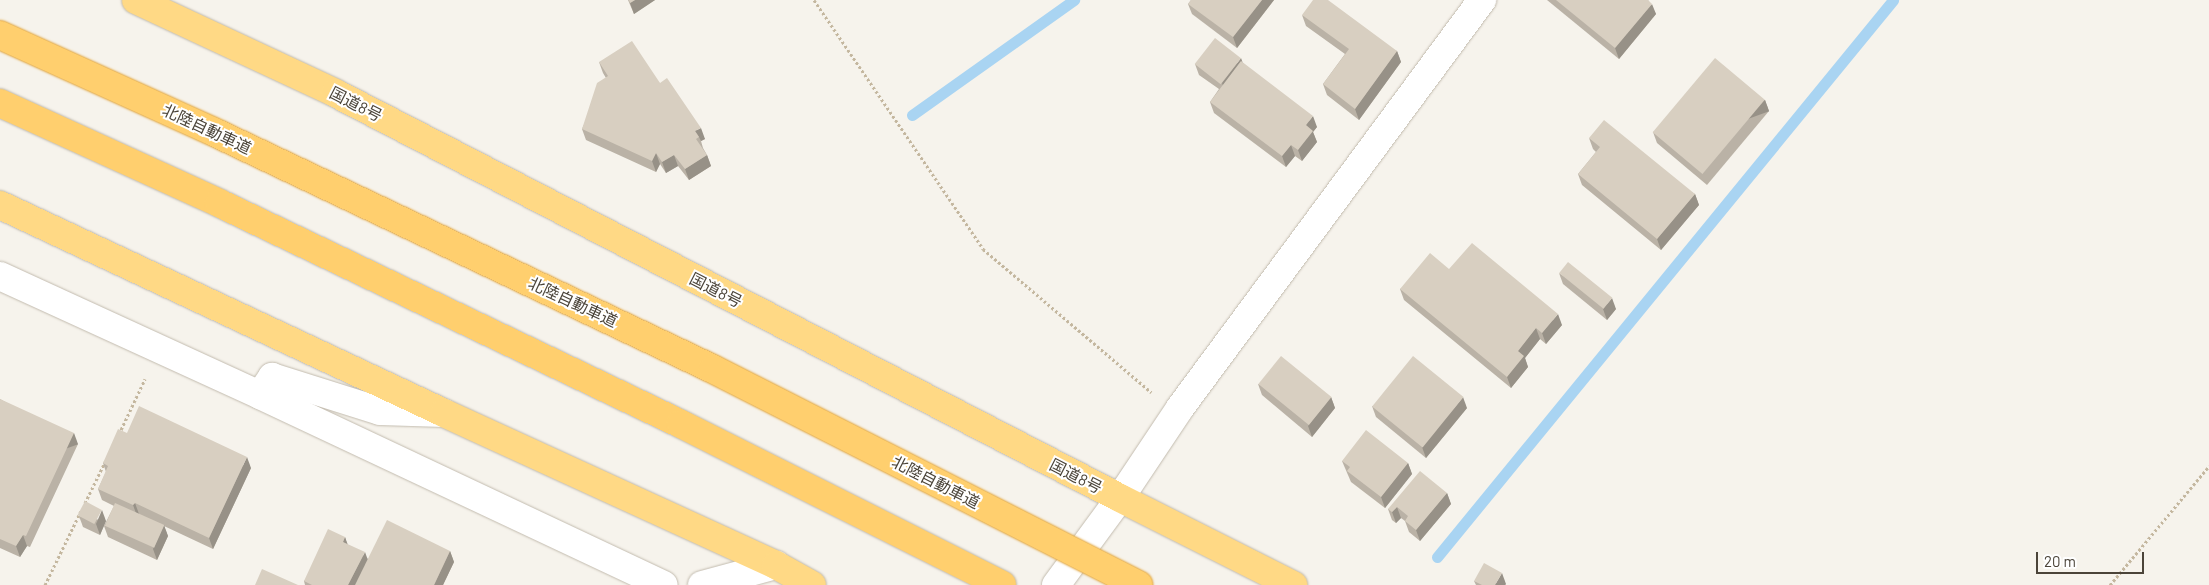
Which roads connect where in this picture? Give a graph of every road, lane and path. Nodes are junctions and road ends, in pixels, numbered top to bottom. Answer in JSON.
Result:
{"nodes":[{"id":1,"x":136,"y":0,"type":"edge"},
{"id":2,"x":814,"y":0,"type":"edge"},
{"id":3,"x":1482,"y":0,"type":"edge"},
{"id":4,"x":0,"y":35,"type":"edge"},
{"id":5,"x":0,"y":104,"type":"edge"},
{"id":6,"x":0,"y":205,"type":"edge"},
{"id":7,"x":13,"y":213,"type":"edge"},
{"id":8,"x":0,"y":276,"type":"edge"},
{"id":9,"x":147,"y":374,"type":"dead end"},
{"id":10,"x":260,"y":395,"type":"junction"},
{"id":11,"x":1180,"y":408,"type":"junction"},
{"id":12,"x":444,"y":414,"type":"junction"},
{"id":13,"x":118,"y":436,"type":"edge"},
{"id":14,"x":109,"y":454,"type":"edge"},
{"id":15,"x":2209,"y":466,"type":"edge"},
{"id":16,"x":1120,"y":498,"type":"junction"},
{"id":17,"x":776,"y":565,"type":"junction"},
{"id":18,"x":45,"y":585,"type":"edge"},
{"id":19,"x":663,"y":585,"type":"edge"},
{"id":20,"x":702,"y":585,"type":"edge"},
{"id":21,"x":812,"y":585,"type":"edge"},
{"id":22,"x":1002,"y":585,"type":"edge"},
{"id":23,"x":1056,"y":585,"type":"edge"},
{"id":24,"x":1138,"y":585,"type":"edge"},
{"id":25,"x":1293,"y":585,"type":"edge"},
{"id":26,"x":2110,"y":585,"type":"edge"}],
"edges":[{"from":1,"to":16,"type":"highway","name":"国道8号"},
{"from":2,"to":11,"type":"path"},
{"from":3,"to":11,"type":"street"},
{"from":4,"to":24,"type":"highway","name":"北陸自動車道","bridge":true},
{"from":5,"to":22,"type":"highway"},
{"from":6,"to":7,"type":"highway"},
{"from":7,"to":12,"type":"highway"},
{"from":8,"to":10,"type":"street"},
{"from":9,"to":13,"type":"path"},
{"from":10,"to":12,"type":"street"},
{"from":10,"to":19,"type":"street"},
{"from":11,"to":16,"type":"street"},
{"from":12,"to":17,"type":"highway"},
{"from":14,"to":18,"type":"path"},
{"from":15,"to":26,"type":"path"},
{"from":16,"to":23,"type":"street"},
{"from":16,"to":25,"type":"highway","name":"国道8号"},
{"from":17,"to":20,"type":"street"},
{"from":17,"to":21,"type":"highway"}]}
